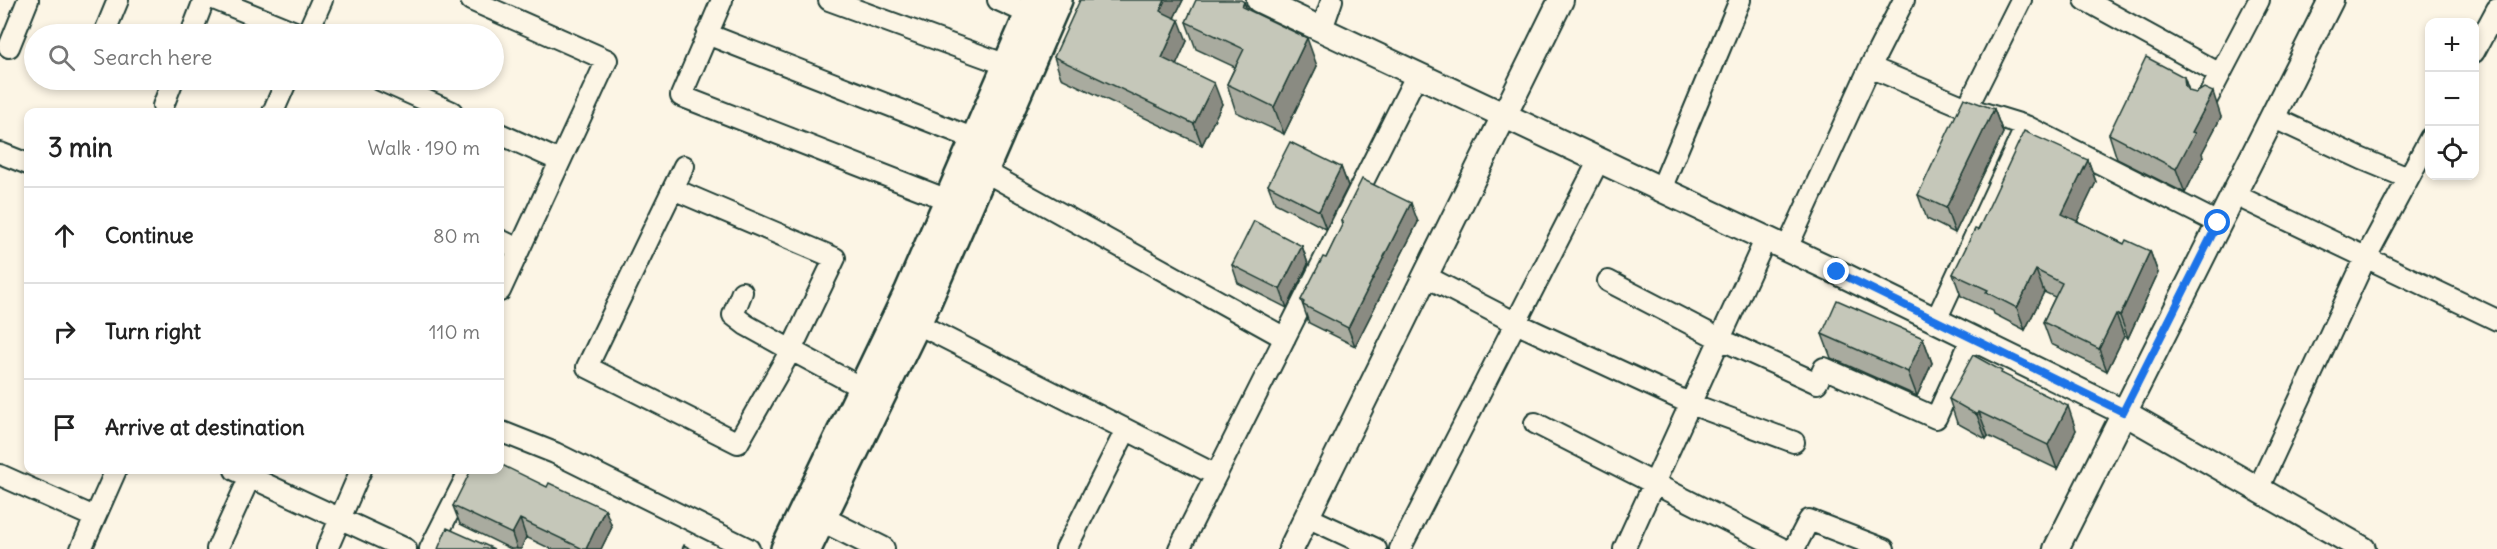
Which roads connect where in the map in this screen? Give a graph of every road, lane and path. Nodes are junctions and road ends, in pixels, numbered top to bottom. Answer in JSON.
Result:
{"nodes":[{"id":1,"x":28,"y":0,"type":"edge"},
{"id":2,"x":118,"y":0,"type":"edge"},
{"id":3,"x":204,"y":0,"type":"edge"},
{"id":4,"x":216,"y":0,"type":"edge"},
{"id":5,"x":322,"y":0,"type":"edge"},
{"id":6,"x":471,"y":0,"type":"edge"},
{"id":7,"x":722,"y":0,"type":"edge"},
{"id":8,"x":829,"y":0,"type":"edge"},
{"id":9,"x":998,"y":0,"type":"edge"},
{"id":10,"x":1059,"y":0,"type":"edge"},
{"id":11,"x":1259,"y":0,"type":"edge"},
{"id":12,"x":1332,"y":0,"type":"edge"},
{"id":13,"x":1561,"y":0,"type":"edge"},
{"id":14,"x":1740,"y":0,"type":"edge"},
{"id":15,"x":1904,"y":0,"type":"edge"},
{"id":16,"x":2021,"y":0,"type":"edge"},
{"id":17,"x":2085,"y":0,"type":"edge"},
{"id":18,"x":2259,"y":0,"type":"edge"},
{"id":19,"x":2331,"y":0,"type":"edge"},
{"id":20,"x":1032,"y":7,"type":"edge"},
{"id":21,"x":2497,"y":9,"type":"edge"},
{"id":22,"x":108,"y":24,"type":"edge"},
{"id":23,"x":195,"y":24,"type":"edge"},
{"id":24,"x":275,"y":24,"type":"edge"},
{"id":25,"x":311,"y":24,"type":"edge"},
{"id":26,"x":1322,"y":29,"type":"junction"},
{"id":27,"x":707,"y":34,"type":"junction"},
{"id":28,"x":2479,"y":44,"type":"edge"},
{"id":29,"x":9,"y":46,"type":"dead end"},
{"id":30,"x":1007,"y":65,"type":"junction"},
{"id":31,"x":1870,"y":67,"type":"junction"},
{"id":32,"x":1416,"y":74,"type":"junction"},
{"id":33,"x":2220,"y":74,"type":"junction"},
{"id":34,"x":169,"y":90,"type":"edge"},
{"id":35,"x":283,"y":90,"type":"edge"},
{"id":36,"x":402,"y":90,"type":"edge"},
{"id":37,"x":2204,"y":105,"type":"edge"},
{"id":38,"x":163,"y":106,"type":"dead end"},
{"id":39,"x":275,"y":108,"type":"edge"},
{"id":40,"x":443,"y":108,"type":"edge"},
{"id":41,"x":1967,"y":108,"type":"junction"},
{"id":42,"x":1504,"y":115,"type":"junction"},
{"id":43,"x":2272,"y":117,"type":"junction"},
{"id":44,"x":2026,"y":126,"type":"junction"},
{"id":45,"x":504,"y":136,"type":"edge"},
{"id":46,"x":975,"y":139,"type":"junction"},
{"id":47,"x":2425,"y":147,"type":"edge"},
{"id":48,"x":0,"y":153,"type":"edge"},
{"id":49,"x":1599,"y":160,"type":"junction"},
{"id":50,"x":560,"y":161,"type":"junction"},
{"id":51,"x":24,"y":162,"type":"edge"},
{"id":52,"x":684,"y":166,"type":"dead end"},
{"id":53,"x":984,"y":171,"type":"junction"},
{"id":54,"x":2408,"y":178,"type":"junction"},
{"id":55,"x":673,"y":189,"type":"junction"},
{"id":56,"x":1661,"y":189,"type":"junction"},
{"id":57,"x":2233,"y":194,"type":"junction"},
{"id":58,"x":948,"y":200,"type":"junction"},
{"id":59,"x":2218,"y":223,"type":"junction"},
{"id":60,"x":504,"y":242,"type":"edge"},
{"id":61,"x":1776,"y":243,"type":"junction"},
{"id":62,"x":519,"y":249,"type":"junction"},
{"id":63,"x":2366,"y":257,"type":"junction"},
{"id":64,"x":1425,"y":276,"type":"junction"},
{"id":65,"x":1608,"y":281,"type":"dead end"},
{"id":66,"x":504,"y":282,"type":"edge"},
{"id":67,"x":741,"y":292,"type":"dead end"},
{"id":68,"x":2497,"y":320,"type":"edge"},
{"id":69,"x":1936,"y":321,"type":"junction"},
{"id":70,"x":916,"y":323,"type":"junction"},
{"id":71,"x":1516,"y":323,"type":"junction"},
{"id":72,"x":1285,"y":338,"type":"junction"},
{"id":73,"x":1972,"y":338,"type":"junction"},
{"id":74,"x":1720,"y":339,"type":"junction"},
{"id":75,"x":791,"y":350,"type":"junction"},
{"id":76,"x":862,"y":388,"type":"junction"},
{"id":77,"x":1690,"y":404,"type":"junction"},
{"id":78,"x":2123,"y":412,"type":"junction"},
{"id":79,"x":1536,"y":423,"type":"dead end"},
{"id":80,"x":1126,"y":430,"type":"junction"},
{"id":81,"x":504,"y":433,"type":"edge"},
{"id":82,"x":1794,"y":442,"type":"dead end"},
{"id":83,"x":114,"y":474,"type":"edge"},
{"id":84,"x":245,"y":474,"type":"edge"},
{"id":85,"x":250,"y":474,"type":"edge"},
{"id":86,"x":359,"y":474,"type":"edge"},
{"id":87,"x":468,"y":474,"type":"edge"},
{"id":88,"x":0,"y":475,"type":"edge"},
{"id":89,"x":1216,"y":476,"type":"junction"},
{"id":90,"x":1654,"y":482,"type":"junction"},
{"id":91,"x":2258,"y":489,"type":"junction"},
{"id":92,"x":813,"y":514,"type":"junction"},
{"id":93,"x":1307,"y":517,"type":"junction"},
{"id":94,"x":94,"y":518,"type":"junction"},
{"id":95,"x":340,"y":518,"type":"junction"},
{"id":96,"x":438,"y":530,"type":"junction"},
{"id":97,"x":458,"y":540,"type":"edge"},
{"id":98,"x":81,"y":549,"type":"edge"},
{"id":99,"x":218,"y":549,"type":"edge"},
{"id":100,"x":327,"y":549,"type":"edge"},
{"id":101,"x":406,"y":549,"type":"edge"},
{"id":102,"x":430,"y":549,"type":"edge"},
{"id":103,"x":749,"y":549,"type":"edge"},
{"id":104,"x":785,"y":549,"type":"edge"},
{"id":105,"x":807,"y":549,"type":"edge"},
{"id":106,"x":882,"y":549,"type":"edge"},
{"id":107,"x":1066,"y":549,"type":"edge"},
{"id":108,"x":1179,"y":549,"type":"edge"},
{"id":109,"x":1291,"y":549,"type":"edge"},
{"id":110,"x":1376,"y":549,"type":"edge"},
{"id":111,"x":1400,"y":549,"type":"edge"},
{"id":112,"x":1624,"y":549,"type":"edge"},
{"id":113,"x":1783,"y":549,"type":"edge"},
{"id":114,"x":1794,"y":549,"type":"edge"},
{"id":115,"x":1884,"y":549,"type":"edge"},
{"id":116,"x":2056,"y":549,"type":"edge"},
{"id":117,"x":2363,"y":549,"type":"edge"}],
"edges":[{"from":1,"to":29,"type":"street"},
{"from":2,"to":22,"type":"street"},
{"from":3,"to":23,"type":"street"},
{"from":4,"to":24,"type":"street"},
{"from":5,"to":25,"type":"street"},
{"from":6,"to":50,"type":"street"},
{"from":7,"to":27,"type":"street"},
{"from":8,"to":30,"type":"street"},
{"from":9,"to":20,"type":"street"},
{"from":10,"to":53,"type":"main road"},
{"from":11,"to":26,"type":"street"},
{"from":12,"to":26,"type":"street"},
{"from":13,"to":42,"type":"street"},
{"from":14,"to":56,"type":"street"},
{"from":15,"to":31,"type":"street"},
{"from":16,"to":41,"type":"street"},
{"from":17,"to":33,"type":"street"},
{"from":18,"to":33,"type":"street"},
{"from":19,"to":43,"type":"street"},
{"from":20,"to":30,"type":"main road"},
{"from":21,"to":28,"type":"street"},
{"from":26,"to":32,"type":"street"},
{"from":27,"to":46,"type":"street"},
{"from":27,"to":58,"type":"street"},
{"from":30,"to":46,"type":"main road"},
{"from":31,"to":41,"type":"street"},
{"from":31,"to":61,"type":"street"},
{"from":32,"to":42,"type":"street"},
{"from":32,"to":72,"type":"street"},
{"from":33,"to":37,"type":"street"},
{"from":34,"to":38,"type":"street"},
{"from":35,"to":39,"type":"street"},
{"from":36,"to":40,"type":"street"},
{"from":41,"to":44,"type":"street"},
{"from":42,"to":49,"type":"street"},
{"from":42,"to":64,"type":"street"},
{"from":43,"to":54,"type":"street"},
{"from":43,"to":57,"type":"street"},
{"from":44,"to":59,"type":"street"},
{"from":44,"to":69,"type":"street"},
{"from":45,"to":50,"type":"street"},
{"from":46,"to":58,"type":"main road"},
{"from":47,"to":54,"type":"street"},
{"from":48,"to":51,"type":"street"},
{"from":49,"to":56,"type":"street"},
{"from":49,"to":71,"type":"street"},
{"from":50,"to":62,"type":"street"},
{"from":52,"to":55,"type":"street"},
{"from":53,"to":70,"type":"main road"},
{"from":53,"to":72,"type":"street"},
{"from":54,"to":63,"type":"street"},
{"from":55,"to":75,"type":"street"},
{"from":55,"to":75,"type":"street"},
{"from":56,"to":61,"type":"street"},
{"from":57,"to":59,"type":"street"},
{"from":57,"to":63,"type":"street"},
{"from":58,"to":76,"type":"main road"},
{"from":59,"to":78,"type":"street"},
{"from":60,"to":62,"type":"street"},
{"from":61,"to":69,"type":"street"},
{"from":61,"to":74,"type":"street"},
{"from":62,"to":66,"type":"street"},
{"from":63,"to":68,"type":"street"},
{"from":63,"to":91,"type":"street"},
{"from":64,"to":71,"type":"street"},
{"from":64,"to":93,"type":"street"},
{"from":65,"to":74,"type":"street"},
{"from":67,"to":75,"type":"street"},
{"from":69,"to":73,"type":"street"},
{"from":70,"to":80,"type":"street"},
{"from":70,"to":92,"type":"main road"},
{"from":71,"to":77,"type":"street"},
{"from":71,"to":111,"type":"street"},
{"from":72,"to":89,"type":"street"},
{"from":73,"to":74,"type":"street"},
{"from":73,"to":78,"type":"street"},
{"from":74,"to":77,"type":"street"},
{"from":75,"to":76,"type":"street"},
{"from":76,"to":92,"type":"main road"},
{"from":77,"to":82,"type":"street"},
{"from":77,"to":90,"type":"street"},
{"from":78,"to":91,"type":"street"},
{"from":78,"to":116,"type":"street"},
{"from":79,"to":90,"type":"street"},
{"from":80,"to":89,"type":"street"},
{"from":80,"to":107,"type":"street"},
{"from":81,"to":103,"type":"street"},
{"from":83,"to":94,"type":"street"},
{"from":84,"to":99,"type":"street"},
{"from":85,"to":95,"type":"street"},
{"from":86,"to":95,"type":"street"},
{"from":87,"to":96,"type":"street"},
{"from":88,"to":94,"type":"street"},
{"from":89,"to":108,"type":"street"},
{"from":90,"to":112,"type":"street"},
{"from":90,"to":113,"type":"street"},
{"from":91,"to":117,"type":"street"},
{"from":92,"to":104,"type":"main road"},
{"from":92,"to":105,"type":"main road"},
{"from":92,"to":106,"type":"street"},
{"from":93,"to":109,"type":"street"},
{"from":93,"to":110,"type":"street"},
{"from":94,"to":98,"type":"street"},
{"from":95,"to":100,"type":"street"},
{"from":95,"to":101,"type":"street"},
{"from":96,"to":97,"type":"street"},
{"from":96,"to":102,"type":"street"},
{"from":114,"to":115,"type":"street"}]}
